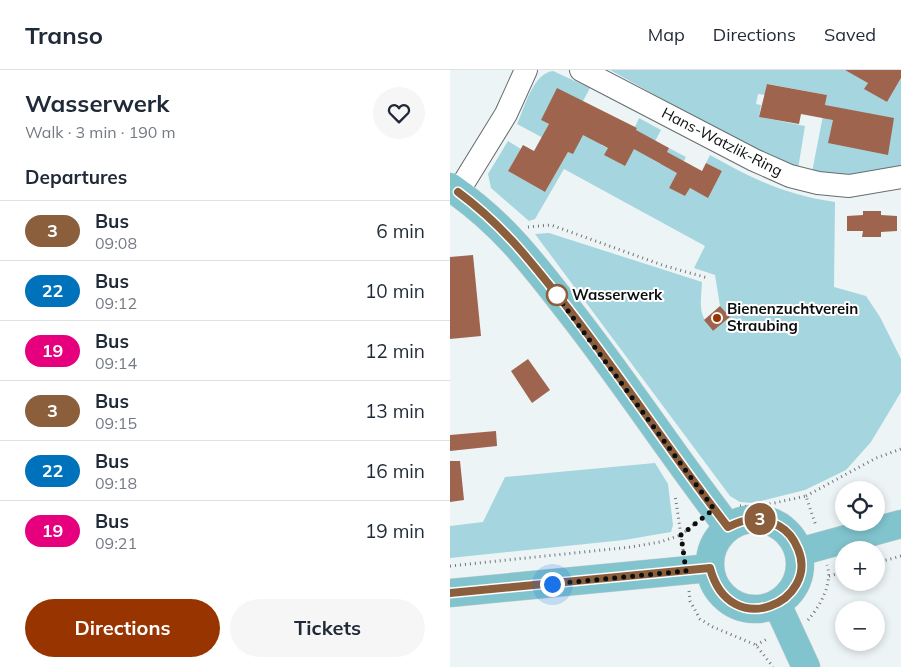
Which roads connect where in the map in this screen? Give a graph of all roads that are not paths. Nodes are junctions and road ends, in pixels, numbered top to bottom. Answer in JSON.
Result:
{"nodes":[{"id":1,"x":526,"y":70,"type":"edge"},
{"id":2,"x":581,"y":70,"type":"edge"},
{"id":3,"x":901,"y":177,"type":"edge"},
{"id":4,"x":454,"y":189,"type":"edge"},
{"id":5,"x":721,"y":518,"type":"junction"},
{"id":6,"x":901,"y":524,"type":"edge"},
{"id":7,"x":810,"y":549,"type":"junction"},
{"id":8,"x":698,"y":570,"type":"junction"},
{"id":9,"x":450,"y":593,"type":"edge"},
{"id":10,"x":777,"y":604,"type":"junction"},
{"id":11,"x":806,"y":667,"type":"edge"}],
"edges":[{"from":1,"to":4,"type":"street"},
{"from":2,"to":3,"type":"street","name":"Hans-Watzlik-Ring"},
{"from":4,"to":5,"type":"main road"},
{"from":5,"to":7,"type":"main road"},
{"from":5,"to":8,"type":"main road"},
{"from":6,"to":7,"type":"main road"},
{"from":7,"to":10,"type":"main road"},
{"from":8,"to":9,"type":"main road"},
{"from":8,"to":10,"type":"main road"},
{"from":10,"to":11,"type":"main road"}]}
